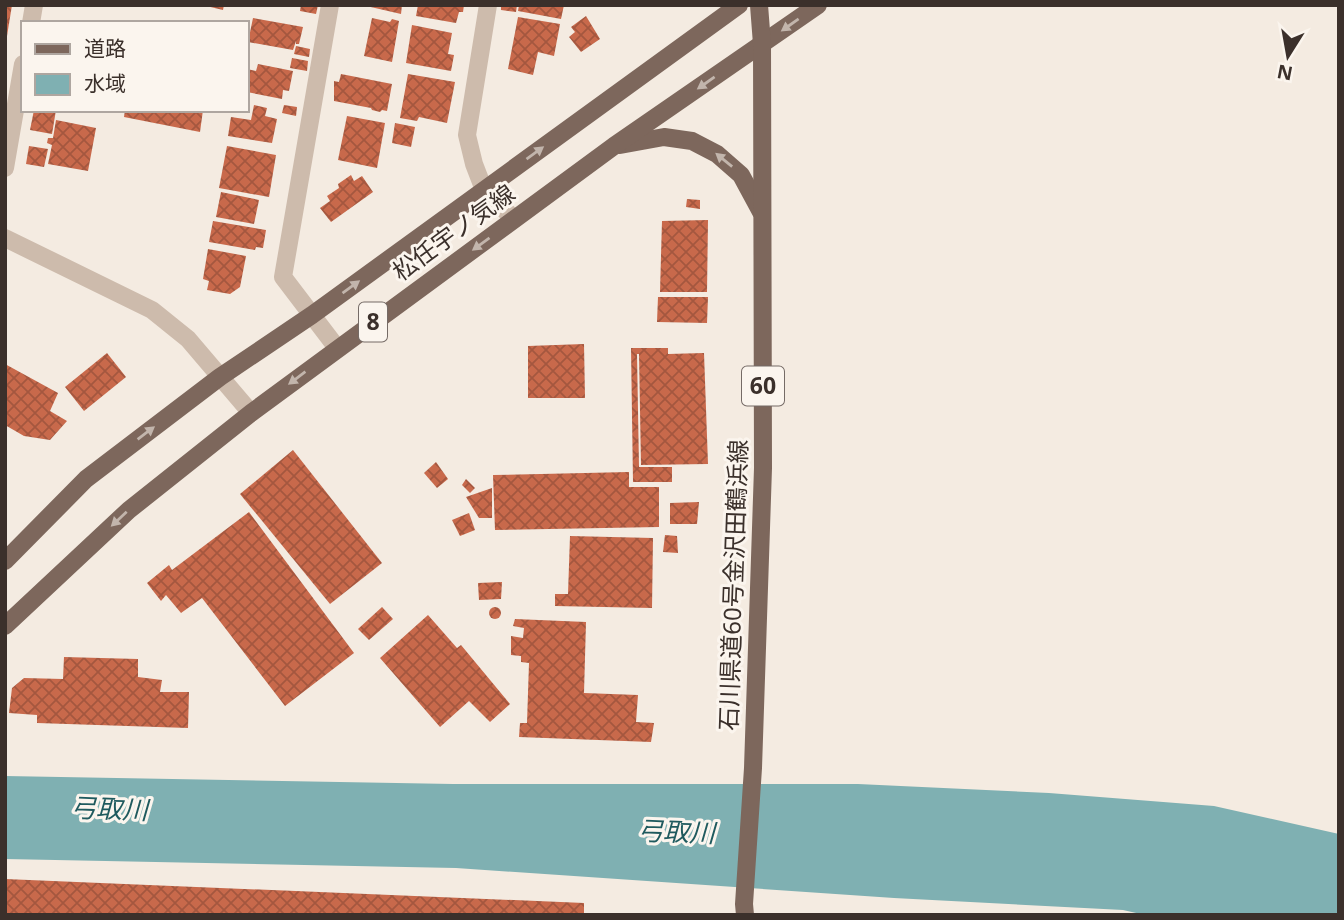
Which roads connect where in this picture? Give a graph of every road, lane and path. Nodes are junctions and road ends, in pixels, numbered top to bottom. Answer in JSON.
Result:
{"nodes":[{"id":1,"x":330,"y":5,"type":"edge"},
{"id":2,"x":488,"y":5,"type":"edge"},
{"id":3,"x":739,"y":5,"type":"edge"},
{"id":4,"x":759,"y":5,"type":"edge"},
{"id":5,"x":818,"y":5,"type":"edge"},
{"id":6,"x":762,"y":44,"type":"junction"},
{"id":7,"x":16,"y":73,"type":"edge"},
{"id":8,"x":614,"y":146,"type":"junction"},
{"id":9,"x":5,"y":168,"type":"edge"},
{"id":10,"x":484,"y":190,"type":"junction"},
{"id":11,"x":762,"y":215,"type":"junction"},
{"id":12,"x":514,"y":219,"type":"junction"},
{"id":13,"x":5,"y":238,"type":"edge"},
{"id":14,"x":312,"y":315,"type":"junction"},
{"id":15,"x":337,"y":348,"type":"junction"},
{"id":16,"x":220,"y":377,"type":"junction"},
{"id":17,"x":251,"y":413,"type":"junction"},
{"id":18,"x":5,"y":561,"type":"edge"},
{"id":19,"x":5,"y":626,"type":"edge"},
{"id":20,"x":745,"y":909,"type":"edge"}],
"edges":[{"from":1,"to":14,"type":"street"},
{"from":2,"to":10,"type":"street"},
{"from":10,"to":3,"type":"main road","name":"松任宇ノ気線","number":"8","one_way":true},
{"from":4,"to":6,"type":"main road","name":"石川県道60号金沢田鶴浜線","number":"60"},
{"from":5,"to":6,"type":"main road","name":"松任宇ノ気線","number":"8","one_way":true},
{"from":6,"to":8,"type":"main road","name":"松任宇ノ気線","number":"8","one_way":true},
{"from":6,"to":11,"type":"main road","name":"石川県道60号金沢田鶴浜線","number":"60"},
{"from":7,"to":9,"type":"street"},
{"from":11,"to":8,"type":"main road","one_way":true},
{"from":8,"to":12,"type":"main road","name":"松任宇ノ気線","number":"8"},
{"from":10,"to":12,"type":"street"},
{"from":14,"to":10,"type":"main road","name":"松任宇ノ気線","number":"8","one_way":true},
{"from":11,"to":20,"type":"main road","name":"石川県道60号金沢田鶴浜線","number":"60"},
{"from":12,"to":15,"type":"main road","name":"松任宇ノ気線","number":"8","one_way":true},
{"from":13,"to":16,"type":"street"},
{"from":14,"to":15,"type":"street"},
{"from":14,"to":16,"type":"main road","name":"松任宇ノ気線","number":"8"},
{"from":15,"to":17,"type":"main road","name":"松任宇ノ気線","number":"8","one_way":true},
{"from":16,"to":17,"type":"street"},
{"from":18,"to":16,"type":"main road","name":"松任宇ノ気線","number":"8","one_way":true},
{"from":17,"to":19,"type":"main road","name":"松任宇ノ気線","number":"8","one_way":true}]}
